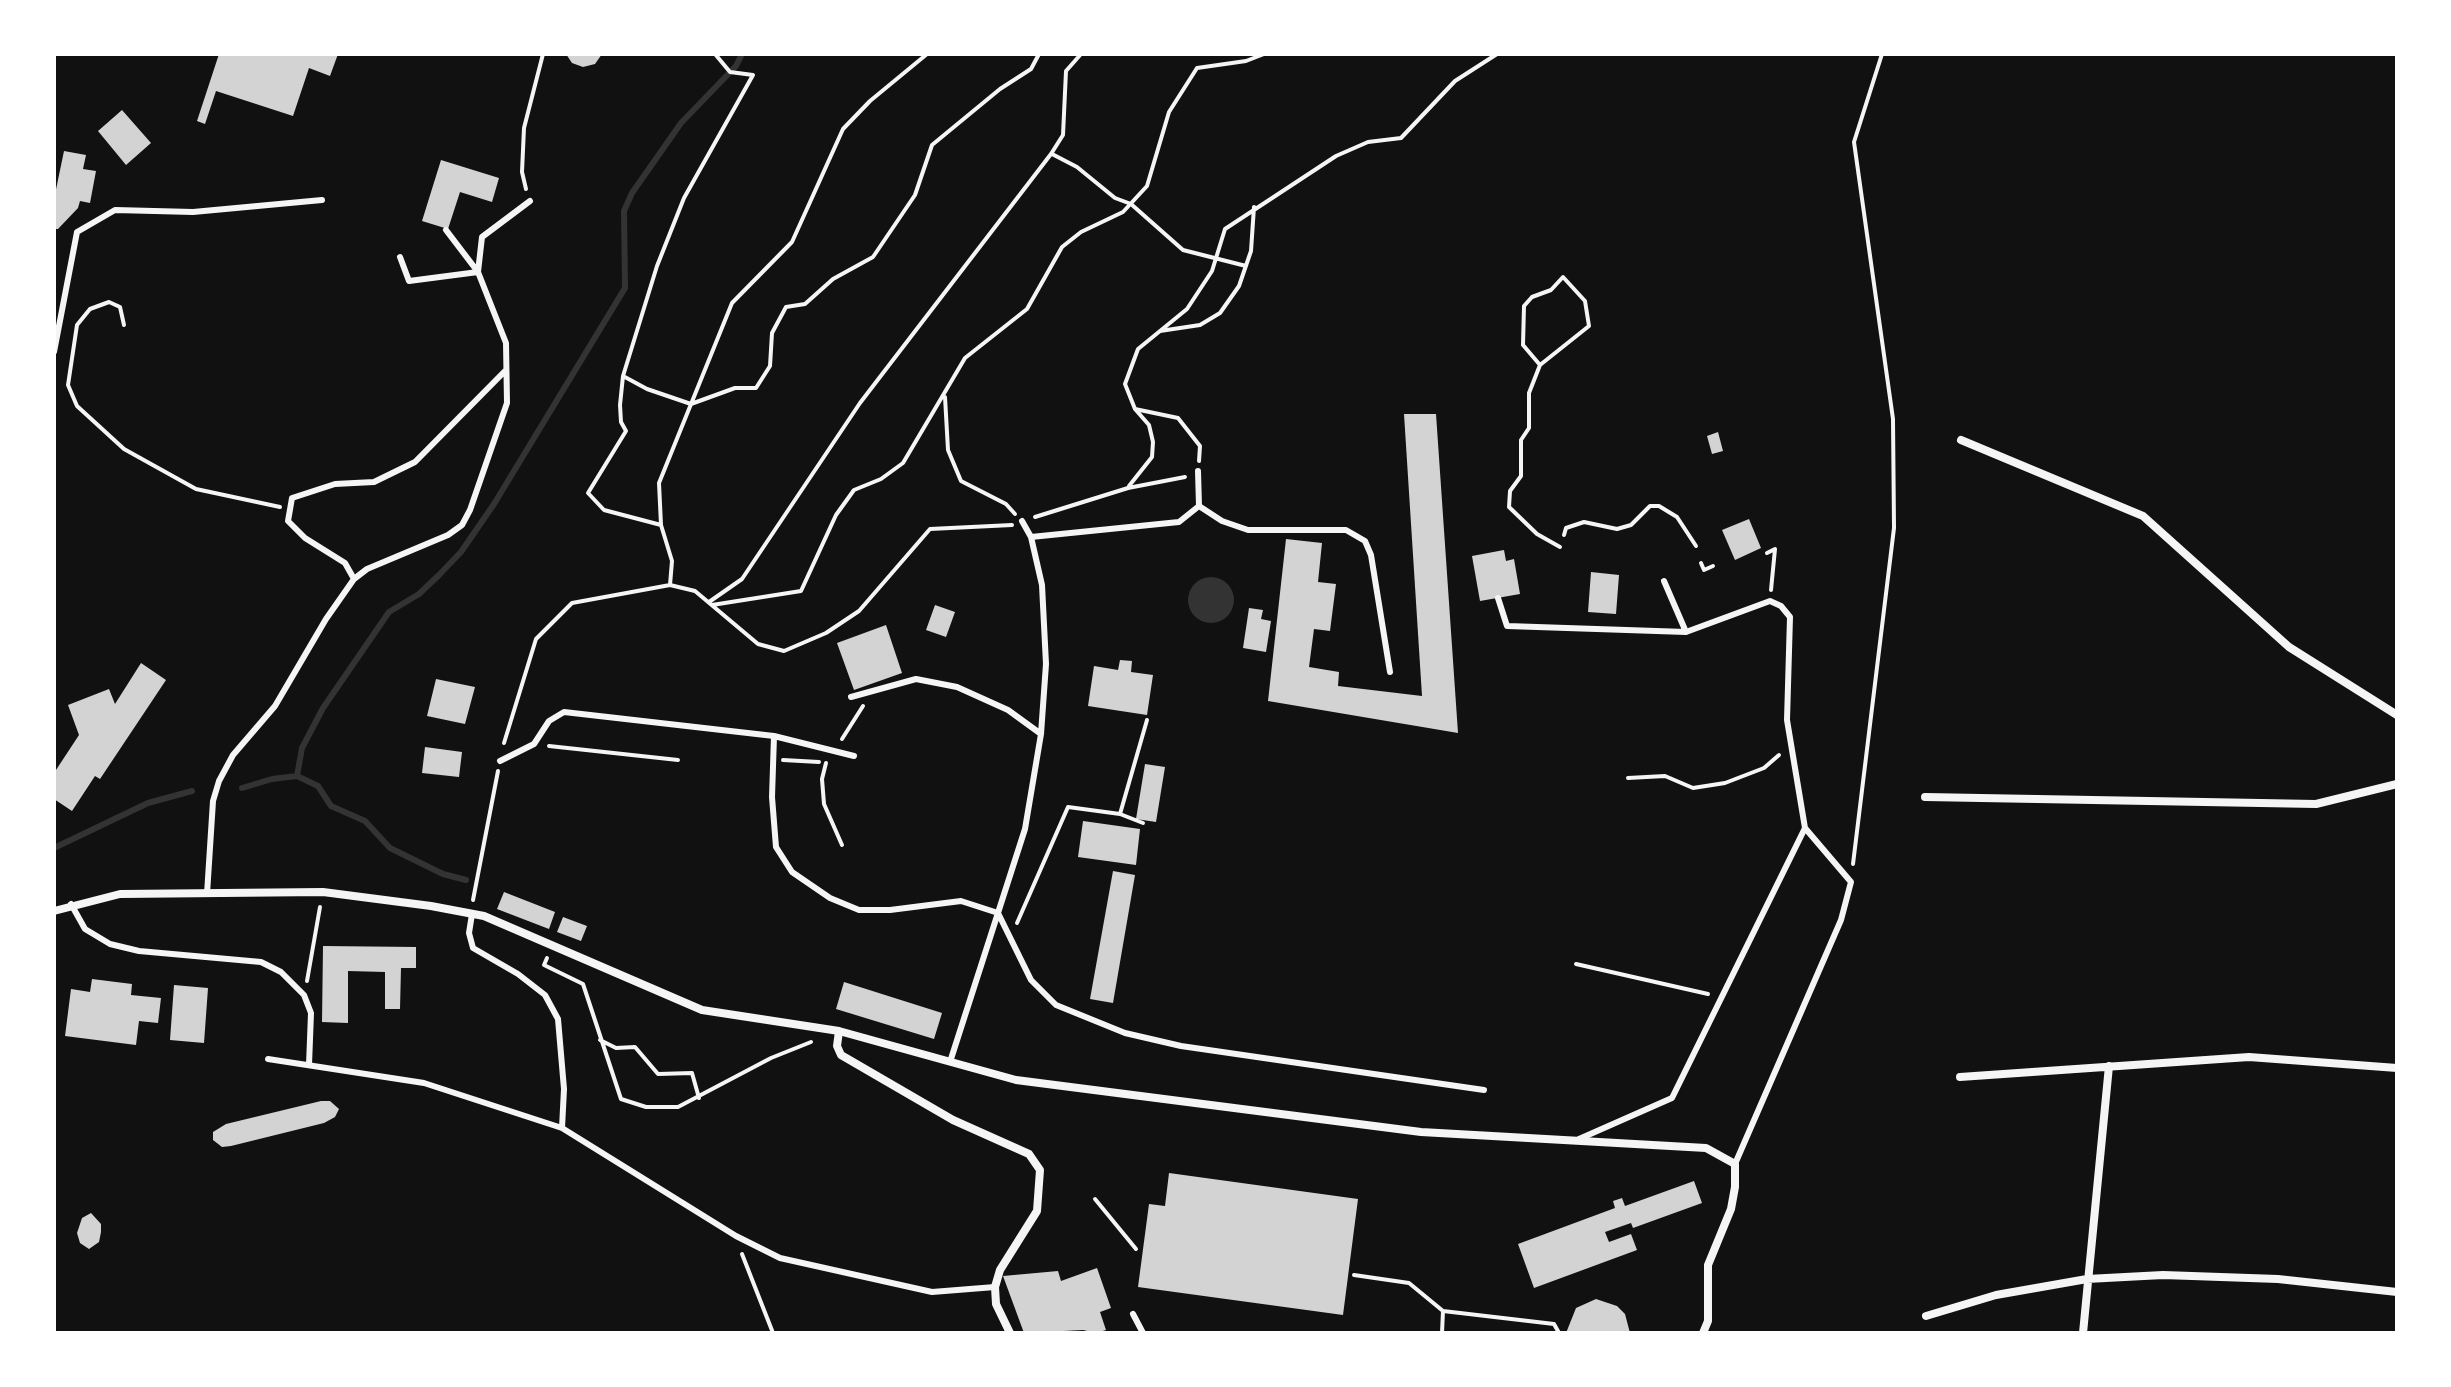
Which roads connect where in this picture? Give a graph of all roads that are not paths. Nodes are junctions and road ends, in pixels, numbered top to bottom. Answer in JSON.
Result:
{"nodes":[{"id":1,"x":322,"y":200,"type":"dead end"},
{"id":2,"x":530,"y":201,"type":"road end"},
{"id":3,"x":446,"y":230,"type":"dead end"},
{"id":4,"x":400,"y":257,"type":"dead end"},
{"id":5,"x":478,"y":272,"type":"junction"},
{"id":6,"x":54,"y":352,"type":"edge"},
{"id":7,"x":507,"y":369,"type":"junction"},
{"id":8,"x":1961,"y":440,"type":"dead end"},
{"id":9,"x":1198,"y":471,"type":"road end"},
{"id":10,"x":1199,"y":506,"type":"junction"},
{"id":11,"x":1022,"y":521,"type":"road end"},
{"id":12,"x":1031,"y":537,"type":"junction"},
{"id":13,"x":354,"y":579,"type":"junction"},
{"id":14,"x":1664,"y":581,"type":"dead end"},
{"id":15,"x":1498,"y":598,"type":"dead end"},
{"id":16,"x":1686,"y":632,"type":"junction"},
{"id":17,"x":1390,"y":672,"type":"dead end"},
{"id":18,"x":851,"y":697,"type":"dead end"},
{"id":19,"x":2397,"y":715,"type":"edge"},
{"id":20,"x":1041,"y":734,"type":"junction"},
{"id":21,"x":774,"y":736,"type":"junction"},
{"id":22,"x":854,"y":756,"type":"dead end"},
{"id":23,"x":500,"y":761,"type":"dead end"},
{"id":24,"x":2397,"y":784,"type":"edge"},
{"id":25,"x":1925,"y":797,"type":"dead end"},
{"id":26,"x":1805,"y":828,"type":"junction"},
{"id":27,"x":207,"y":894,"type":"junction"},
{"id":28,"x":71,"y":904,"type":"junction"},
{"id":29,"x":54,"y":911,"type":"edge"},
{"id":30,"x":998,"y":913,"type":"junction"},
{"id":31,"x":472,"y":914,"type":"junction"},
{"id":32,"x":839,"y":1031,"type":"junction"},
{"id":33,"x":268,"y":1059,"type":"dead end"},
{"id":34,"x":950,"y":1062,"type":"junction"},
{"id":35,"x":309,"y":1065,"type":"junction"},
{"id":36,"x":2109,"y":1066,"type":"junction"},
{"id":37,"x":2397,"y":1068,"type":"edge"},
{"id":38,"x":1960,"y":1077,"type":"dead end"},
{"id":39,"x":1484,"y":1090,"type":"dead end"},
{"id":40,"x":562,"y":1128,"type":"junction"},
{"id":41,"x":1579,"y":1139,"type":"junction"},
{"id":42,"x":1735,"y":1164,"type":"junction"},
{"id":43,"x":2087,"y":1279,"type":"junction"},
{"id":44,"x":995,"y":1287,"type":"junction"},
{"id":45,"x":2397,"y":1292,"type":"edge"},
{"id":46,"x":1133,"y":1314,"type":"dead end"},
{"id":47,"x":1926,"y":1316,"type":"dead end"},
{"id":48,"x":1010,"y":1333,"type":"edge"},
{"id":49,"x":1143,"y":1333,"type":"edge"},
{"id":50,"x":1703,"y":1333,"type":"edge"},
{"id":51,"x":2083,"y":1333,"type":"edge"}],
"edges":[{"from":1,"to":6,"type":"lane"},
{"from":2,"to":5,"type":"lane"},
{"from":3,"to":5,"type":"lane"},
{"from":4,"to":5,"type":"lane"},
{"from":5,"to":7,"type":"lane"},
{"from":7,"to":13,"type":"lane"},
{"from":7,"to":13,"type":"lane"},
{"from":8,"to":19,"type":"street"},
{"from":9,"to":10,"type":"lane"},
{"from":10,"to":12,"type":"lane"},
{"from":10,"to":17,"type":"lane"},
{"from":11,"to":12,"type":"lane"},
{"from":12,"to":20,"type":"lane"},
{"from":13,"to":27,"type":"lane"},
{"from":14,"to":16,"type":"lane"},
{"from":15,"to":16,"type":"lane"},
{"from":16,"to":26,"type":"lane"},
{"from":18,"to":20,"type":"lane"},
{"from":20,"to":30,"type":"lane"},
{"from":21,"to":22,"type":"lane"},
{"from":21,"to":23,"type":"lane"},
{"from":21,"to":30,"type":"lane"},
{"from":24,"to":25,"type":"street"},
{"from":26,"to":41,"type":"lane"},
{"from":26,"to":42,"type":"lane"},
{"from":27,"to":28,"type":"street"},
{"from":27,"to":31,"type":"street"},
{"from":28,"to":29,"type":"street"},
{"from":28,"to":35,"type":"lane"},
{"from":30,"to":34,"type":"lane"},
{"from":30,"to":39,"type":"lane"},
{"from":31,"to":32,"type":"street"},
{"from":31,"to":40,"type":"lane"},
{"from":32,"to":34,"type":"street"},
{"from":32,"to":44,"type":"street"},
{"from":33,"to":35,"type":"lane"},
{"from":34,"to":41,"type":"street"},
{"from":35,"to":40,"type":"lane"},
{"from":36,"to":37,"type":"street"},
{"from":36,"to":38,"type":"street"},
{"from":36,"to":43,"type":"street"},
{"from":40,"to":44,"type":"lane"},
{"from":41,"to":42,"type":"street"},
{"from":42,"to":50,"type":"street"},
{"from":43,"to":45,"type":"street"},
{"from":43,"to":47,"type":"street"},
{"from":43,"to":51,"type":"street"},
{"from":44,"to":48,"type":"street"},
{"from":46,"to":49,"type":"lane"}]}
